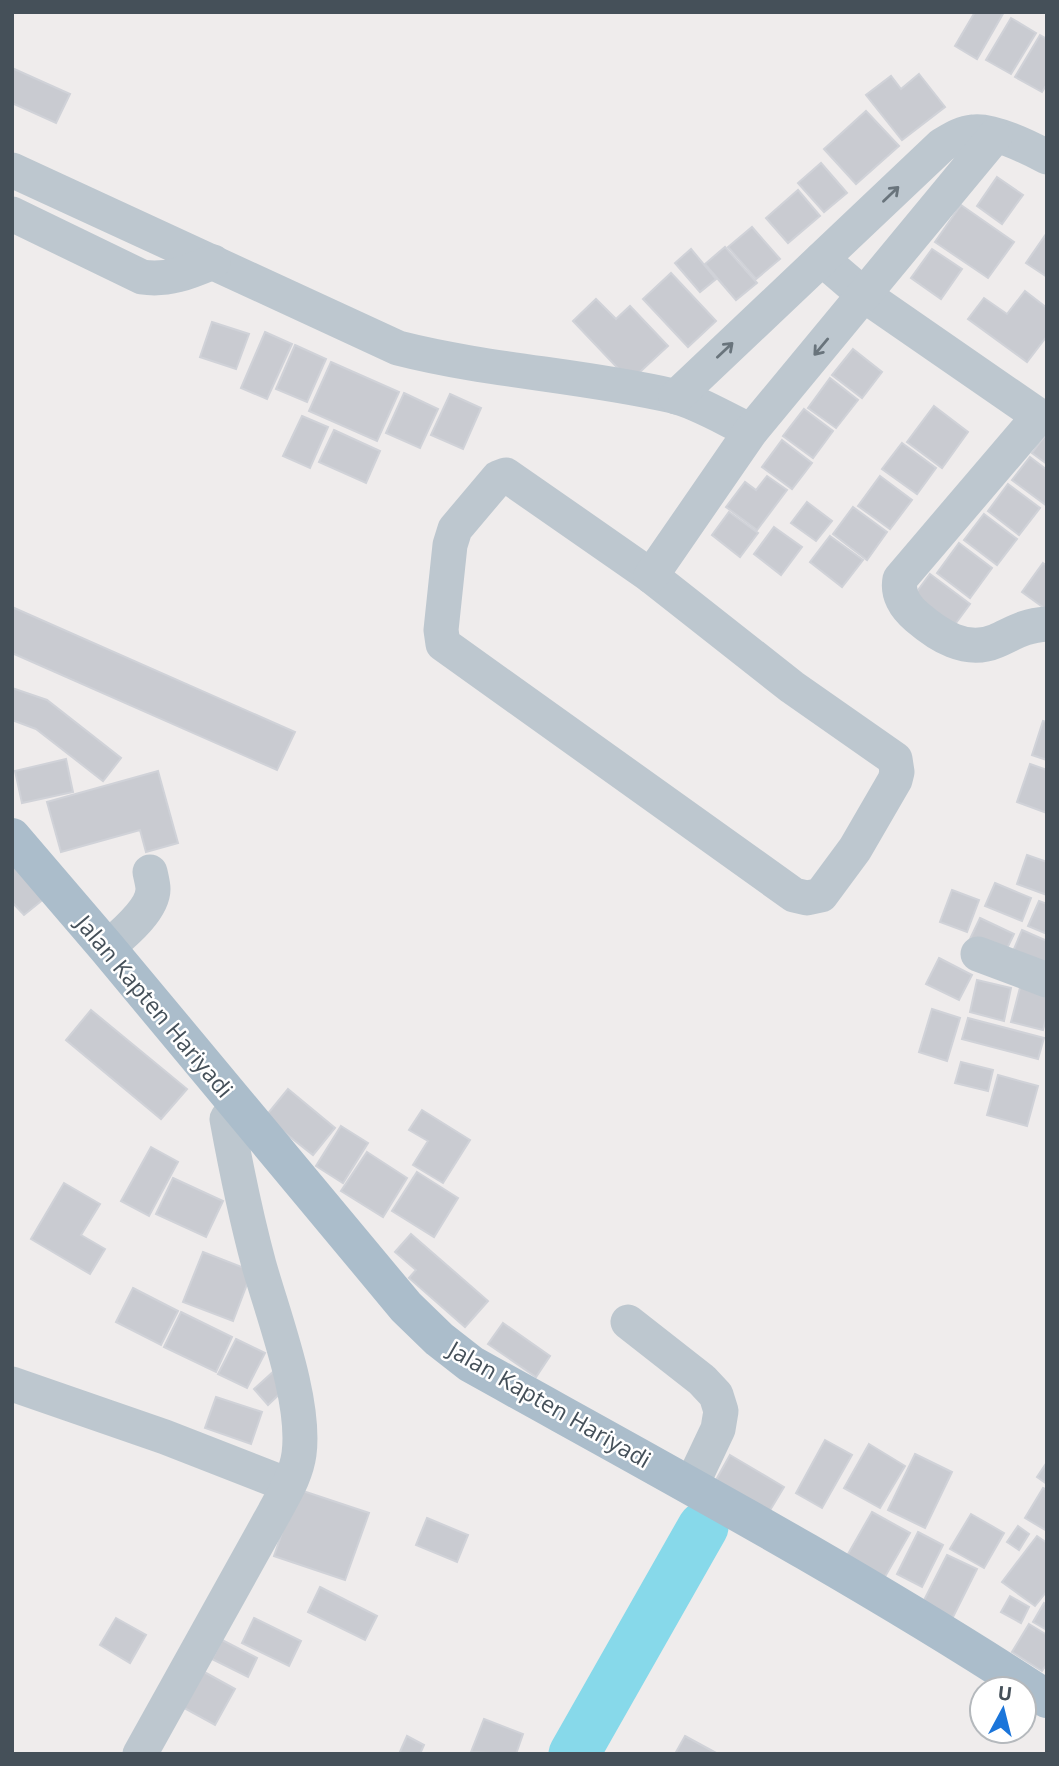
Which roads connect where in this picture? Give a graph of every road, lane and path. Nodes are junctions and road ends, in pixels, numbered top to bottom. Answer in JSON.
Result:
{"nodes":[{"id":1,"x":995,"y":136,"type":"junction"},
{"id":2,"x":1047,"y":157,"type":"edge"},
{"id":3,"x":12,"y":170,"type":"edge"},
{"id":4,"x":12,"y":214,"type":"edge"},
{"id":5,"x":822,"y":259,"type":"junction"},
{"id":6,"x":213,"y":262,"type":"junction"},
{"id":7,"x":864,"y":295,"type":"junction"},
{"id":8,"x":676,"y":397,"type":"junction"},
{"id":9,"x":1043,"y":412,"type":"edge"},
{"id":10,"x":751,"y":431,"type":"junction"},
{"id":11,"x":652,"y":576,"type":"junction"},
{"id":12,"x":1047,"y":624,"type":"edge"},
{"id":13,"x":12,"y":838,"type":"edge"},
{"id":14,"x":150,"y":872,"type":"dead end"},
{"id":15,"x":107,"y":948,"type":"junction"},
{"id":16,"x":978,"y":954,"type":"dead end"},
{"id":17,"x":1047,"y":980,"type":"edge"},
{"id":18,"x":237,"y":1104,"type":"junction"},
{"id":19,"x":628,"y":1322,"type":"dead end"},
{"id":20,"x":12,"y":1384,"type":"edge"},
{"id":21,"x":696,"y":1475,"type":"junction"},
{"id":22,"x":288,"y":1485,"type":"junction"},
{"id":23,"x":1047,"y":1699,"type":"edge"},
{"id":24,"x":140,"y":1754,"type":"edge"}],
"edges":[{"from":1,"to":2,"type":"street"},
{"from":5,"to":1,"type":"street","one_way":true},
{"from":1,"to":7,"type":"street"},
{"from":3,"to":6,"type":"street"},
{"from":4,"to":6,"type":"street"},
{"from":5,"to":7,"type":"street"},
{"from":8,"to":5,"type":"street","one_way":true},
{"from":6,"to":8,"type":"street"},
{"from":7,"to":9,"type":"street"},
{"from":7,"to":10,"type":"street","one_way":true},
{"from":8,"to":10,"type":"street"},
{"from":9,"to":12,"type":"street"},
{"from":10,"to":11,"type":"street"},
{"from":11,"to":11,"type":"street"},
{"from":13,"to":15,"type":"main road","name":"Jalan Kapten Hariyadi"},
{"from":14,"to":15,"type":"street"},
{"from":15,"to":18,"type":"main road","name":"Jalan Kapten Hariyadi"},
{"from":16,"to":17,"type":"street"},
{"from":18,"to":21,"type":"main road","name":"Jalan Kapten Hariyadi"},
{"from":18,"to":22,"type":"street"},
{"from":19,"to":21,"type":"street"},
{"from":20,"to":22,"type":"street"},
{"from":21,"to":23,"type":"main road","name":"Jalan Kapten Hariyadi"},
{"from":22,"to":24,"type":"street"}]}
